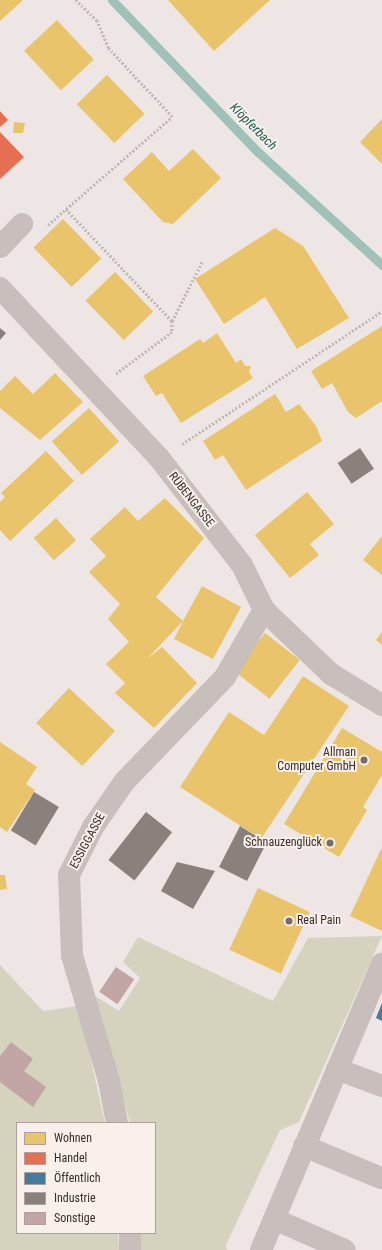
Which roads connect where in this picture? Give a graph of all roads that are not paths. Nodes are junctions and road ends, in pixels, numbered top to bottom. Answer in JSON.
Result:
{"nodes":[{"id":1,"x":22,"y":224,"type":"dead end"},
{"id":2,"x":0,"y":247,"type":"edge"},
{"id":3,"x":0,"y":288,"type":"edge"},
{"id":4,"x":264,"y":610,"type":"junction"},
{"id":5,"x":382,"y":705,"type":"edge"},
{"id":6,"x":382,"y":964,"type":"edge"},
{"id":7,"x":336,"y":1069,"type":"junction"},
{"id":8,"x":382,"y":1086,"type":"edge"},
{"id":9,"x":117,"y":1122,"type":"edge"},
{"id":10,"x":304,"y":1146,"type":"junction"},
{"id":11,"x":381,"y":1178,"type":"edge"},
{"id":12,"x":274,"y":1219,"type":"junction"},
{"id":13,"x":130,"y":1234,"type":"edge"},
{"id":14,"x":130,"y":1250,"type":"edge"},
{"id":15,"x":261,"y":1250,"type":"edge"},
{"id":16,"x":345,"y":1250,"type":"edge"}],
"edges":[{"from":1,"to":2,"type":"street"},
{"from":3,"to":4,"type":"street","name":"RÜBENGASSE"},
{"from":4,"to":5,"type":"street","name":"RÜBENGASSE"},
{"from":4,"to":9,"type":"street","name":"ESSIGGASSE"},
{"from":6,"to":7,"type":"street"},
{"from":7,"to":8,"type":"street"},
{"from":7,"to":10,"type":"street"},
{"from":10,"to":11,"type":"street"},
{"from":10,"to":12,"type":"street"},
{"from":12,"to":15,"type":"street"},
{"from":12,"to":16,"type":"street"},
{"from":13,"to":14,"type":"street"}]}
